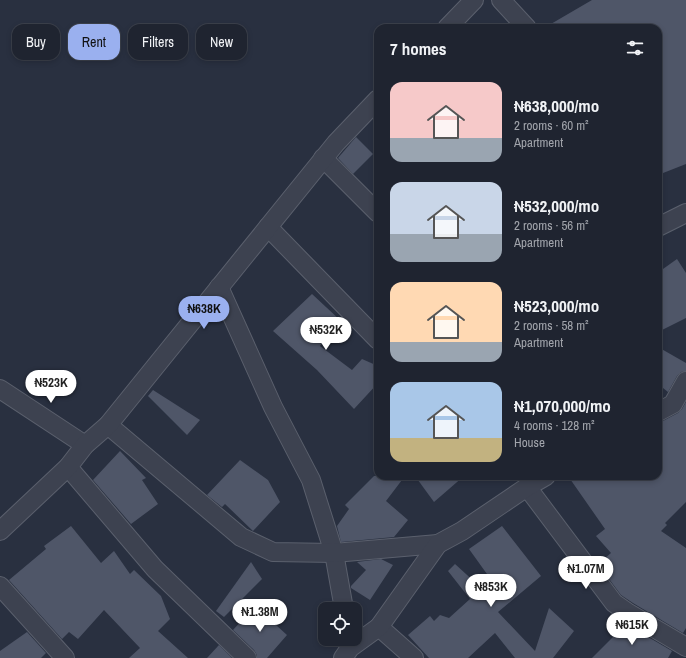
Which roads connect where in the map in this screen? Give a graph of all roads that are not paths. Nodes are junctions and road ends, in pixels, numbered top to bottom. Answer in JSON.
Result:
{"nodes":[{"id":1,"x":474,"y":0,"type":"edge"},
{"id":2,"x":501,"y":0,"type":"edge"},
{"id":3,"x":451,"y":24,"type":"edge"},
{"id":4,"x":523,"y":24,"type":"edge"},
{"id":5,"x":374,"y":103,"type":"edge"},
{"id":6,"x":323,"y":158,"type":"junction"},
{"id":7,"x":374,"y":209,"type":"edge"},
{"id":8,"x":686,"y":213,"type":"edge"},
{"id":9,"x":662,"y":225,"type":"edge"},
{"id":10,"x":268,"y":228,"type":"junction"},
{"id":11,"x":219,"y":287,"type":"junction"},
{"id":12,"x":374,"y":336,"type":"edge"},
{"id":13,"x":686,"y":381,"type":"edge"},
{"id":14,"x":0,"y":389,"type":"edge"},
{"id":15,"x":662,"y":410,"type":"edge"},
{"id":16,"x":108,"y":425,"type":"junction"},
{"id":17,"x":85,"y":445,"type":"junction"},
{"id":18,"x":68,"y":467,"type":"junction"},
{"id":19,"x":539,"y":480,"type":"edge"},
{"id":20,"x":527,"y":487,"type":"junction"},
{"id":21,"x":0,"y":531,"type":"edge"},
{"id":22,"x":438,"y":544,"type":"junction"},
{"id":23,"x":334,"y":553,"type":"junction"},
{"id":24,"x":0,"y":586,"type":"edge"},
{"id":25,"x":343,"y":602,"type":"edge"},
{"id":26,"x":379,"y":627,"type":"junction"},
{"id":27,"x":686,"y":647,"type":"edge"},
{"id":28,"x":347,"y":648,"type":"edge"},
{"id":29,"x":65,"y":658,"type":"edge"},
{"id":30,"x":247,"y":658,"type":"edge"},
{"id":31,"x":414,"y":658,"type":"edge"}],
"edges":[{"from":1,"to":3,"type":"street"},
{"from":2,"to":4,"type":"street"},
{"from":5,"to":6,"type":"street"},
{"from":6,"to":7,"type":"street"},
{"from":6,"to":10,"type":"street"},
{"from":8,"to":9,"type":"street"},
{"from":10,"to":11,"type":"street"},
{"from":10,"to":12,"type":"street"},
{"from":11,"to":16,"type":"street"},
{"from":11,"to":23,"type":"street"},
{"from":13,"to":15,"type":"street"},
{"from":14,"to":17,"type":"street"},
{"from":16,"to":17,"type":"street"},
{"from":16,"to":23,"type":"street"},
{"from":17,"to":18,"type":"street"},
{"from":18,"to":21,"type":"street"},
{"from":18,"to":30,"type":"street"},
{"from":19,"to":20,"type":"street"},
{"from":20,"to":22,"type":"street"},
{"from":20,"to":27,"type":"street"},
{"from":22,"to":23,"type":"street"},
{"from":22,"to":26,"type":"street"},
{"from":23,"to":25,"type":"street"},
{"from":24,"to":29,"type":"street"},
{"from":26,"to":28,"type":"street"},
{"from":26,"to":31,"type":"street"}]}
